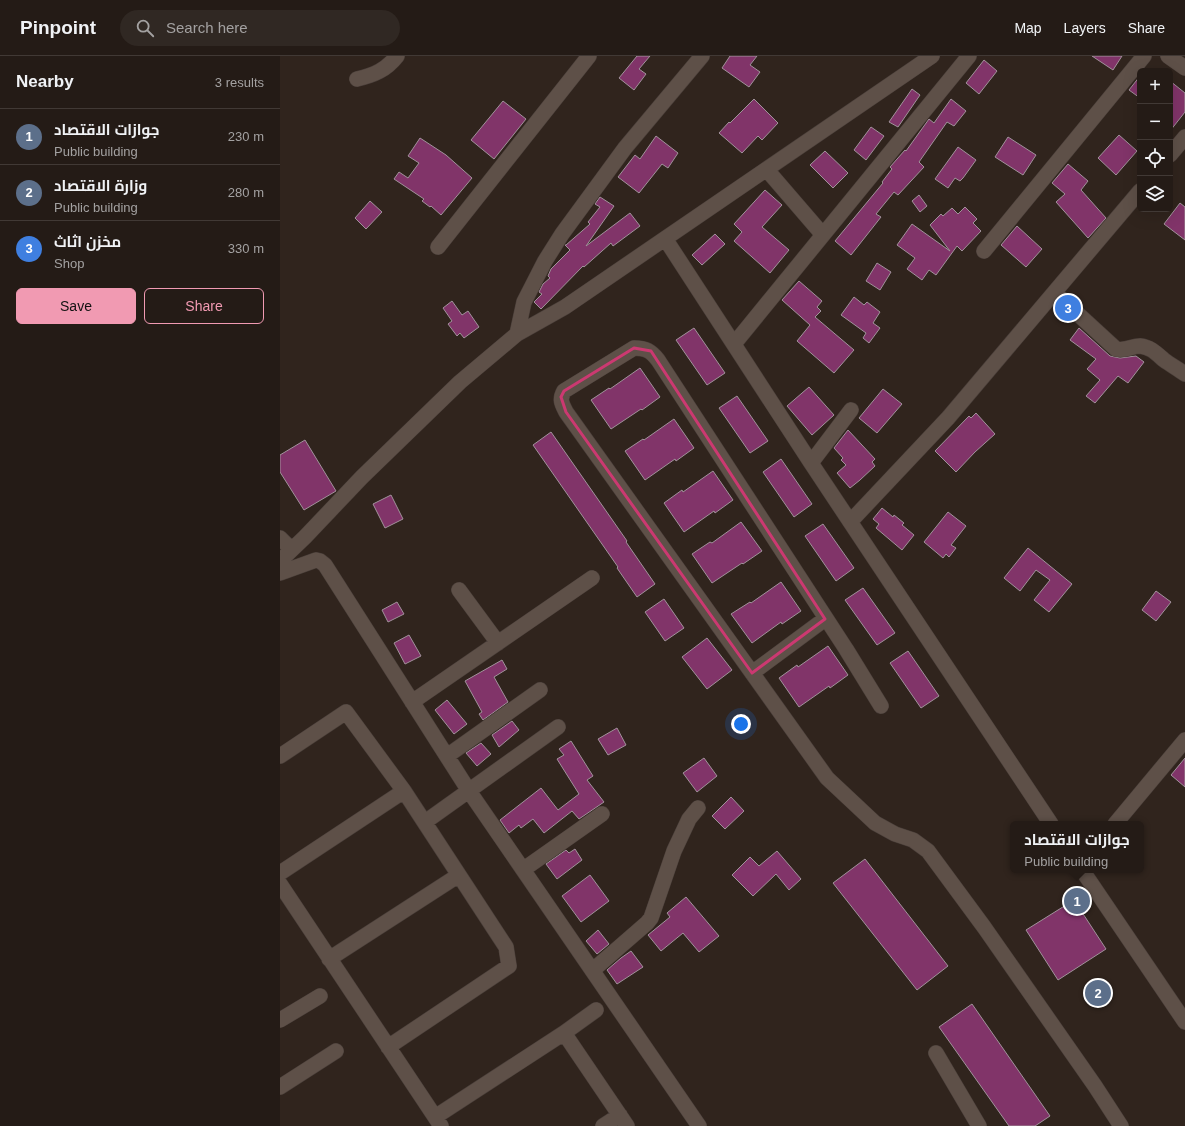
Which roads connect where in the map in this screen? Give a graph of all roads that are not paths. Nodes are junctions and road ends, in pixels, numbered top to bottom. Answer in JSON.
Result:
{"nodes":[{"id":1,"x":397,"y":56,"type":"edge"},
{"id":2,"x":589,"y":56,"type":"edge"},
{"id":3,"x":702,"y":56,"type":"edge"},
{"id":4,"x":932,"y":56,"type":"edge"},
{"id":5,"x":969,"y":56,"type":"edge"},
{"id":6,"x":1144,"y":56,"type":"edge"},
{"id":7,"x":1168,"y":56,"type":"edge"},
{"id":8,"x":1185,"y":68,"type":"edge"},
{"id":9,"x":357,"y":79,"type":"dead end"},
{"id":10,"x":1185,"y":136,"type":"edge"},
{"id":11,"x":1173,"y":151,"type":"edge"},
{"id":12,"x":767,"y":170,"type":"junction"},
{"id":13,"x":1137,"y":195,"type":"edge"},
{"id":14,"x":824,"y":235,"type":"junction"},
{"id":15,"x":666,"y":240,"type":"junction"},
{"id":16,"x":438,"y":247,"type":"dead end"},
{"id":17,"x":984,"y":251,"type":"dead end"},
{"id":18,"x":1055,"y":293,"type":"junction"},
{"id":19,"x":517,"y":334,"type":"junction"},
{"id":20,"x":734,"y":344,"type":"junction"},
{"id":21,"x":1183,"y":368,"type":"edge"},
{"id":22,"x":851,"y":410,"type":"dead end"},
{"id":23,"x":811,"y":462,"type":"junction"},
{"id":24,"x":850,"y":522,"type":"junction"},
{"id":25,"x":280,"y":538,"type":"edge"},
{"id":26,"x":291,"y":549,"type":"junction"},
{"id":27,"x":280,"y":561,"type":"edge"},
{"id":28,"x":280,"y":573,"type":"edge"},
{"id":29,"x":592,"y":578,"type":"dead end"},
{"id":30,"x":459,"y":590,"type":"dead end"},
{"id":31,"x":825,"y":619,"type":"junction"},
{"id":32,"x":498,"y":643,"type":"junction"},
{"id":33,"x":752,"y":673,"type":"junction"},
{"id":34,"x":540,"y":690,"type":"dead end"},
{"id":35,"x":412,"y":702,"type":"junction"},
{"id":36,"x":880,"y":706,"type":"dead end"},
{"id":37,"x":558,"y":727,"type":"dead end"},
{"id":38,"x":1185,"y":740,"type":"edge"},
{"id":39,"x":280,"y":756,"type":"edge"},
{"id":40,"x":447,"y":756,"type":"junction"},
{"id":41,"x":404,"y":791,"type":"junction"},
{"id":42,"x":469,"y":791,"type":"junction"},
{"id":43,"x":698,"y":808,"type":"dead end"},
{"id":44,"x":602,"y":814,"type":"dead end"},
{"id":45,"x":1049,"y":821,"type":"edge"},
{"id":46,"x":1118,"y":821,"type":"edge"},
{"id":47,"x":425,"y":822,"type":"junction"},
{"id":48,"x":524,"y":869,"type":"junction"},
{"id":49,"x":280,"y":873,"type":"edge"},
{"id":50,"x":1084,"y":873,"type":"edge"},
{"id":51,"x":459,"y":875,"type":"junction"},
{"id":52,"x":280,"y":884,"type":"edge"},
{"id":53,"x":329,"y":959,"type":"junction"},
{"id":54,"x":593,"y":970,"type":"junction"},
{"id":55,"x":320,"y":996,"type":"dead end"},
{"id":56,"x":596,"y":1010,"type":"dead end"},
{"id":57,"x":280,"y":1020,"type":"edge"},
{"id":58,"x":1185,"y":1022,"type":"edge"},
{"id":59,"x":564,"y":1033,"type":"junction"},
{"id":60,"x":388,"y":1047,"type":"junction"},
{"id":61,"x":336,"y":1051,"type":"dead end"},
{"id":62,"x":936,"y":1053,"type":"dead end"},
{"id":63,"x":280,"y":1087,"type":"edge"},
{"id":64,"x":624,"y":1121,"type":"edge"},
{"id":65,"x":438,"y":1122,"type":"edge"},
{"id":66,"x":603,"y":1126,"type":"edge"},
{"id":67,"x":699,"y":1126,"type":"edge"},
{"id":68,"x":979,"y":1126,"type":"edge"},
{"id":69,"x":1121,"y":1126,"type":"edge"}],
"edges":[{"from":1,"to":9,"type":"street"},
{"from":2,"to":16,"type":"street"},
{"from":3,"to":19,"type":"street"},
{"from":4,"to":12,"type":"street"},
{"from":5,"to":14,"type":"street"},
{"from":6,"to":17,"type":"street"},
{"from":7,"to":8,"type":"street"},
{"from":10,"to":11,"type":"street"},
{"from":12,"to":14,"type":"street"},
{"from":12,"to":15,"type":"street"},
{"from":13,"to":18,"type":"street"},
{"from":14,"to":20,"type":"street"},
{"from":15,"to":19,"type":"street"},
{"from":15,"to":20,"type":"street"},
{"from":18,"to":21,"type":"street"},
{"from":18,"to":24,"type":"street"},
{"from":19,"to":26,"type":"street"},
{"from":20,"to":23,"type":"street"},
{"from":22,"to":23,"type":"street"},
{"from":23,"to":24,"type":"street"},
{"from":24,"to":45,"type":"street"},
{"from":25,"to":26,"type":"street"},
{"from":26,"to":27,"type":"street"},
{"from":28,"to":35,"type":"street"},
{"from":29,"to":32,"type":"street"},
{"from":30,"to":32,"type":"street"},
{"from":31,"to":33,"type":"street"},
{"from":31,"to":33,"type":"street"},
{"from":31,"to":36,"type":"street"},
{"from":32,"to":35,"type":"street"},
{"from":33,"to":69,"type":"street"},
{"from":34,"to":40,"type":"street"},
{"from":35,"to":40,"type":"street"},
{"from":37,"to":42,"type":"street"},
{"from":38,"to":46,"type":"street"},
{"from":39,"to":41,"type":"street"},
{"from":40,"to":42,"type":"street"},
{"from":41,"to":47,"type":"street"},
{"from":41,"to":49,"type":"street"},
{"from":42,"to":47,"type":"street"},
{"from":42,"to":48,"type":"street"},
{"from":43,"to":54,"type":"street"},
{"from":44,"to":48,"type":"street"},
{"from":47,"to":51,"type":"street"},
{"from":48,"to":54,"type":"street"},
{"from":50,"to":58,"type":"street"},
{"from":51,"to":53,"type":"street"},
{"from":51,"to":60,"type":"street"},
{"from":52,"to":53,"type":"street"},
{"from":53,"to":60,"type":"street"},
{"from":54,"to":67,"type":"street"},
{"from":55,"to":57,"type":"street"},
{"from":56,"to":59,"type":"street"},
{"from":59,"to":64,"type":"street"},
{"from":59,"to":65,"type":"street"},
{"from":60,"to":65,"type":"street"},
{"from":61,"to":63,"type":"street"},
{"from":62,"to":68,"type":"street"},
{"from":64,"to":66,"type":"street"}]}
